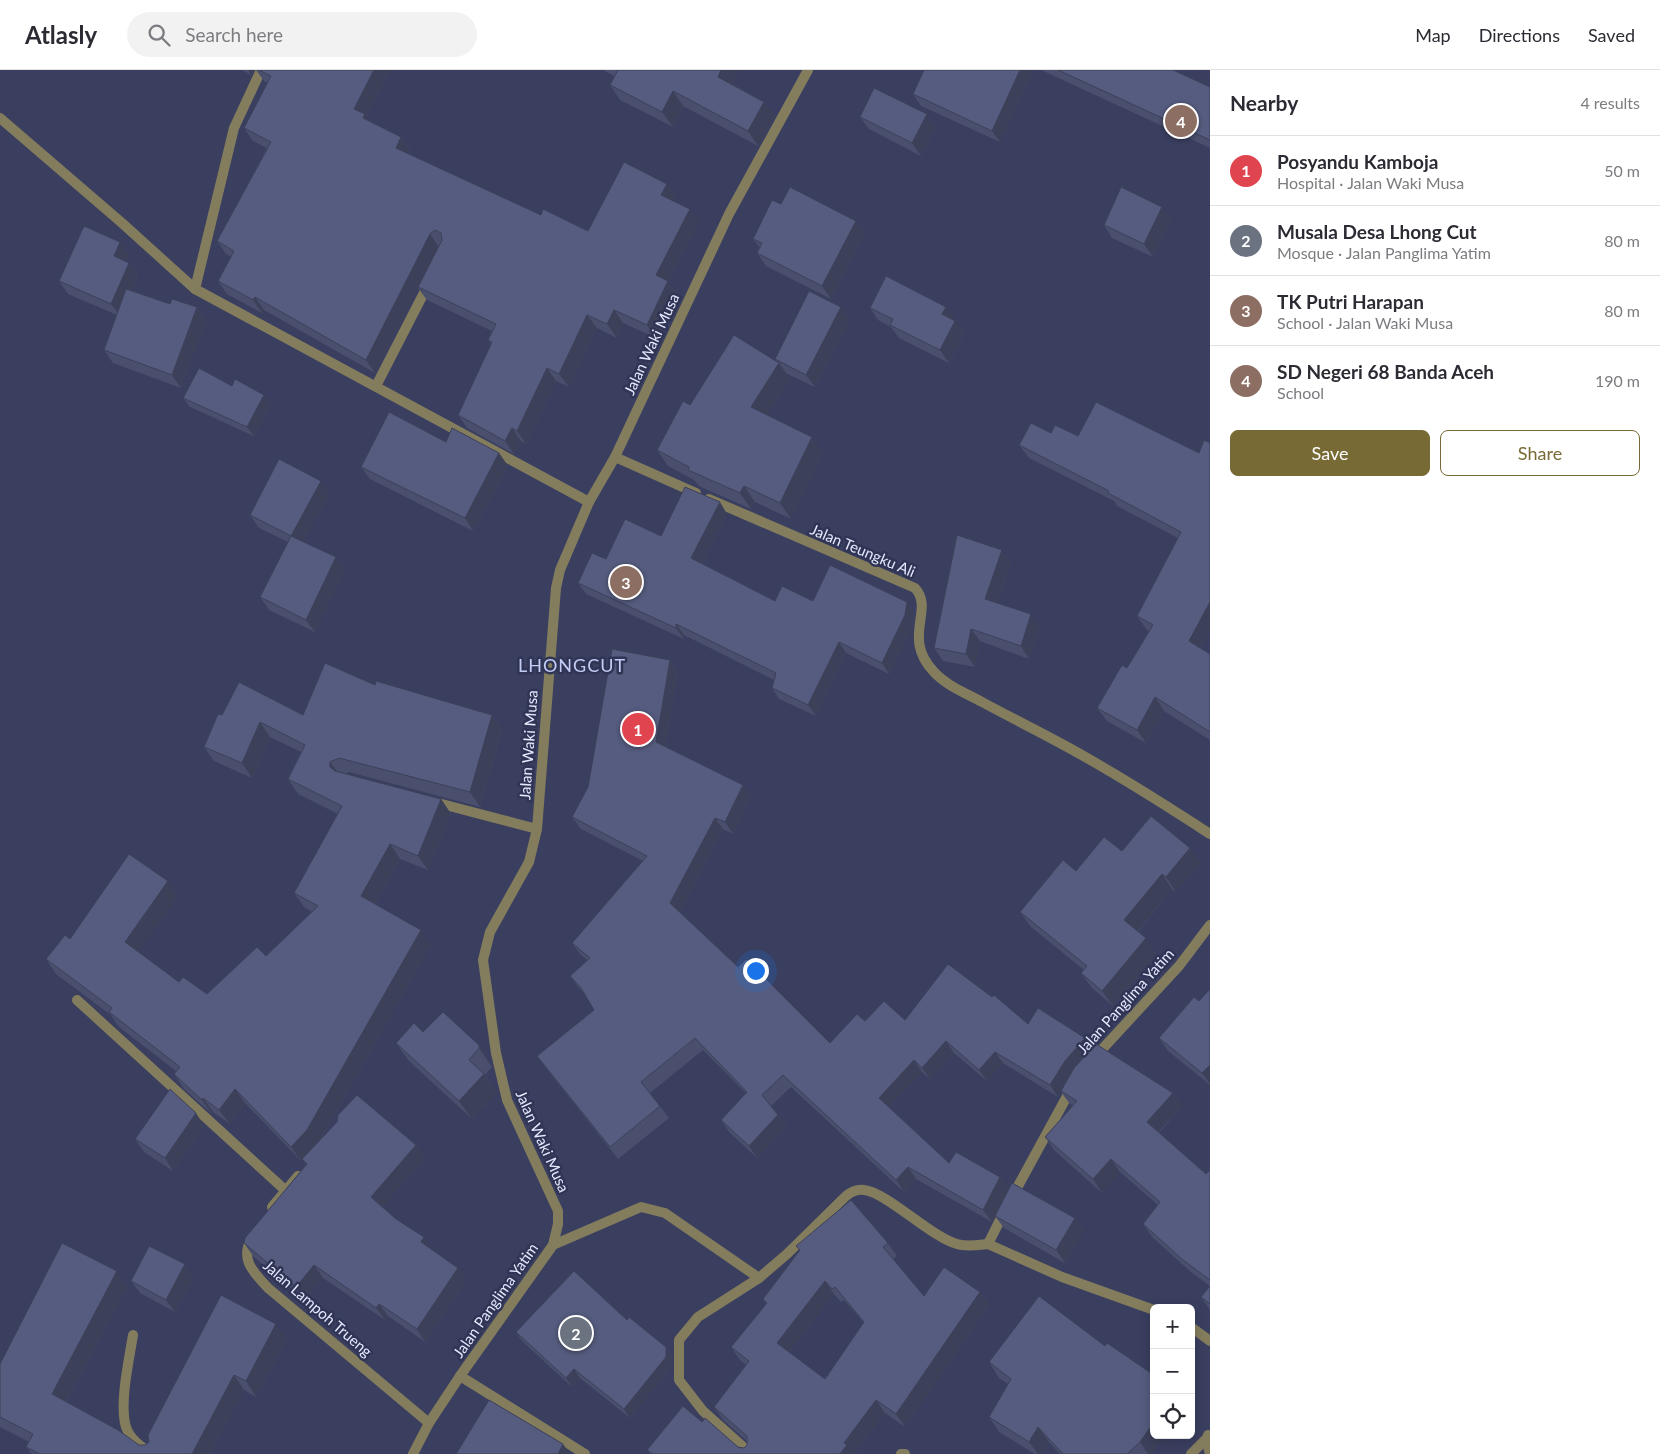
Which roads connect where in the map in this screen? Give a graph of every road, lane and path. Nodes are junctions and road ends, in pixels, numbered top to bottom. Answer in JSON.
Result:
{"nodes":[{"id":1,"x":260,"y":70,"type":"edge"},
{"id":2,"x":808,"y":70,"type":"edge"},
{"id":3,"x":0,"y":118,"type":"edge"},
{"id":4,"x":432,"y":276,"type":"edge"},
{"id":5,"x":195,"y":290,"type":"junction"},
{"id":6,"x":376,"y":386,"type":"junction"},
{"id":7,"x":614,"y":457,"type":"junction"},
{"id":8,"x":589,"y":502,"type":"junction"},
{"id":9,"x":423,"y":799,"type":"edge"},
{"id":10,"x":537,"y":829,"type":"junction"},
{"id":11,"x":1210,"y":834,"type":"edge"},
{"id":12,"x":1210,"y":925,"type":"edge"},
{"id":13,"x":77,"y":1000,"type":"edge"},
{"id":14,"x":1089,"y":1063,"type":"edge"},
{"id":15,"x":1078,"y":1077,"type":"edge"},
{"id":16,"x":303,"y":1170,"type":"edge"},
{"id":17,"x":285,"y":1190,"type":"junction"},
{"id":18,"x":266,"y":1215,"type":"edge"},
{"id":19,"x":258,"y":1228,"type":"edge"},
{"id":20,"x":988,"y":1244,"type":"junction"},
{"id":21,"x":553,"y":1245,"type":"junction"},
{"id":22,"x":759,"y":1278,"type":"junction"},
{"id":23,"x":1150,"y":1309,"type":"edge"},
{"id":24,"x":1195,"y":1330,"type":"edge"},
{"id":25,"x":133,"y":1335,"type":"dead end"},
{"id":26,"x":1210,"y":1341,"type":"edge"},
{"id":27,"x":460,"y":1376,"type":"junction"},
{"id":28,"x":429,"y":1423,"type":"junction"},
{"id":29,"x":1209,"y":1434,"type":"edge"},
{"id":30,"x":153,"y":1454,"type":"edge"},
{"id":31,"x":413,"y":1454,"type":"edge"},
{"id":32,"x":585,"y":1454,"type":"edge"},
{"id":33,"x":751,"y":1454,"type":"edge"},
{"id":34,"x":1191,"y":1454,"type":"edge"},
{"id":35,"x":1210,"y":1454,"type":"edge"}],
"edges":[{"from":1,"to":5,"type":"street"},
{"from":2,"to":7,"type":"street","name":"Jalan Waki Musa"},
{"from":3,"to":5,"type":"street"},
{"from":4,"to":6,"type":"street"},
{"from":5,"to":6,"type":"street"},
{"from":6,"to":8,"type":"street"},
{"from":7,"to":8,"type":"street","name":"Jalan Waki Musa"},
{"from":7,"to":11,"type":"street","name":"Jalan Teungku Ali"},
{"from":8,"to":10,"type":"street","name":"Jalan Waki Musa"},
{"from":9,"to":10,"type":"street"},
{"from":10,"to":21,"type":"street","name":"Jalan Waki Musa"},
{"from":12,"to":14,"type":"street","name":"Jalan Panglima Yatim"},
{"from":13,"to":17,"type":"street"},
{"from":15,"to":20,"type":"street","name":"Jalan Panglima Yatim"},
{"from":16,"to":17,"type":"street"},
{"from":17,"to":18,"type":"street"},
{"from":19,"to":28,"type":"street","name":"Jalan Lampoh Trueng"},
{"from":20,"to":22,"type":"street"},
{"from":20,"to":23,"type":"street"},
{"from":21,"to":22,"type":"street","name":"Jalan Panglima Yatim"},
{"from":21,"to":27,"type":"street","name":"Jalan Panglima Yatim"},
{"from":22,"to":33,"type":"street"},
{"from":24,"to":26,"type":"street"},
{"from":25,"to":30,"type":"street"},
{"from":27,"to":28,"type":"street","name":"Jalan Panglima Yatim"},
{"from":27,"to":32,"type":"street"},
{"from":28,"to":31,"type":"street","name":"Jalan Panglima Yatim"},
{"from":29,"to":34,"type":"street"},
{"from":29,"to":35,"type":"street"}]}
